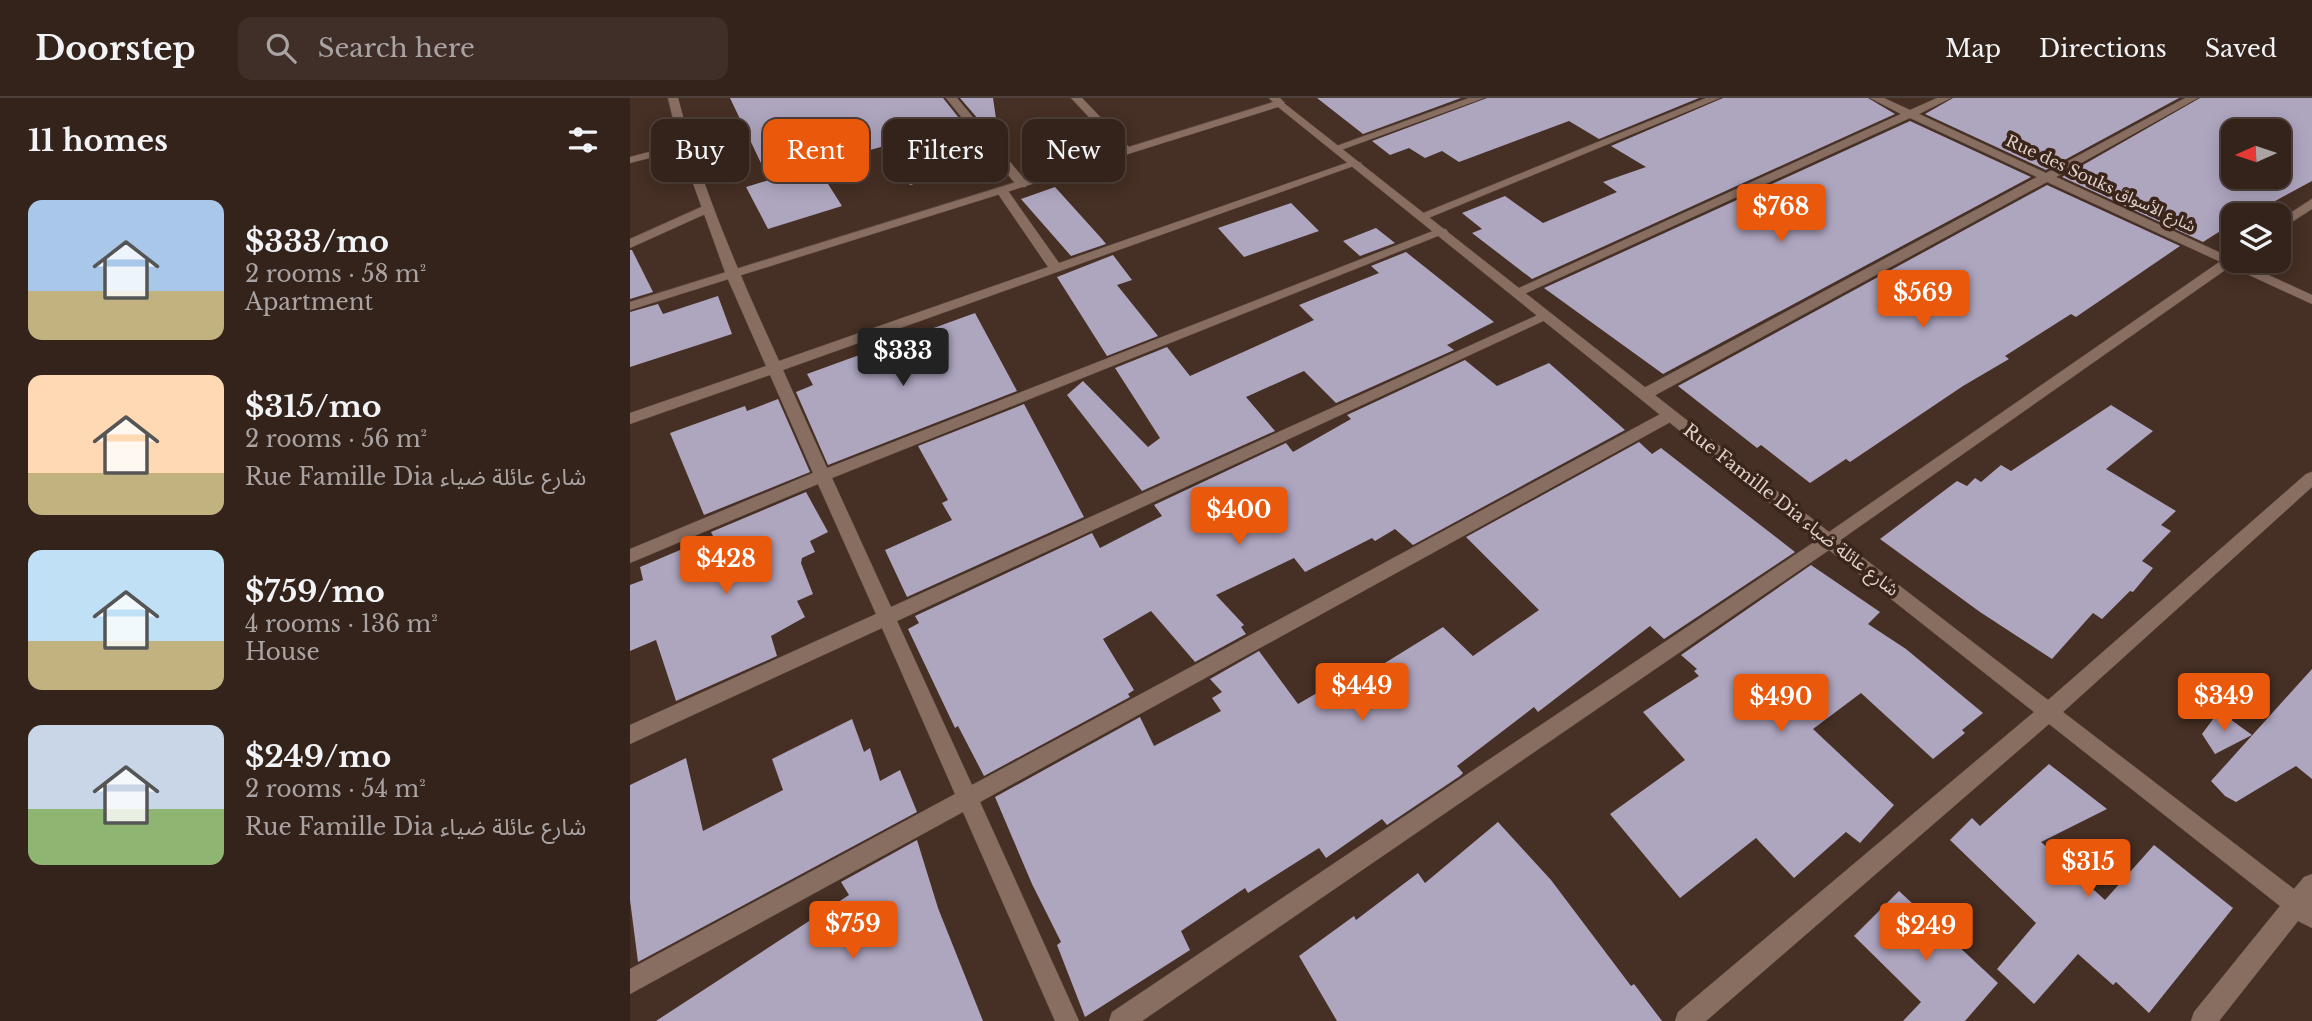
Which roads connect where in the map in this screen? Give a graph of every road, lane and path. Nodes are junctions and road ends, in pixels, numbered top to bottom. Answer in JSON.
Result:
{"nodes":[{"id":1,"x":673,"y":98,"type":"edge"},
{"id":2,"x":951,"y":98,"type":"edge"},
{"id":3,"x":1076,"y":98,"type":"edge"},
{"id":4,"x":1479,"y":98,"type":"edge"},
{"id":5,"x":1715,"y":98,"type":"edge"},
{"id":6,"x":1875,"y":98,"type":"edge"},
{"id":7,"x":1946,"y":98,"type":"edge"},
{"id":8,"x":2193,"y":98,"type":"edge"},
{"id":9,"x":1277,"y":100,"type":"edge"},
{"id":10,"x":1910,"y":114,"type":"junction"},
{"id":11,"x":678,"y":119,"type":"edge"},
{"id":12,"x":1337,"y":148,"type":"junction"},
{"id":13,"x":1127,"y":151,"type":"junction"},
{"id":14,"x":651,"y":155,"type":"edge"},
{"id":15,"x":630,"y":160,"type":"edge"},
{"id":16,"x":1356,"y":163,"type":"junction"},
{"id":17,"x":2046,"y":177,"type":"junction"},
{"id":18,"x":698,"y":182,"type":"edge"},
{"id":19,"x":1022,"y":184,"type":"junction"},
{"id":20,"x":1002,"y":191,"type":"junction"},
{"id":21,"x":2312,"y":203,"type":"edge"},
{"id":22,"x":708,"y":208,"type":"junction"},
{"id":23,"x":1422,"y":216,"type":"junction"},
{"id":24,"x":2291,"y":218,"type":"edge"},
{"id":25,"x":653,"y":231,"type":"junction"},
{"id":26,"x":1441,"y":232,"type":"junction"},
{"id":27,"x":630,"y":237,"type":"edge"},
{"id":28,"x":630,"y":244,"type":"edge"},
{"id":29,"x":2221,"y":256,"type":"edge"},
{"id":30,"x":2221,"y":267,"type":"edge"},
{"id":31,"x":1056,"y":269,"type":"junction"},
{"id":32,"x":2257,"y":273,"type":"edge"},
{"id":33,"x":733,"y":275,"type":"junction"},
{"id":34,"x":1517,"y":292,"type":"junction"},
{"id":35,"x":2312,"y":300,"type":"edge"},
{"id":36,"x":630,"y":306,"type":"edge"},
{"id":37,"x":1547,"y":316,"type":"junction"},
{"id":38,"x":774,"y":369,"type":"junction"},
{"id":39,"x":1645,"y":394,"type":"junction"},
{"id":40,"x":1671,"y":415,"type":"junction"},
{"id":41,"x":630,"y":419,"type":"edge"},
{"id":42,"x":822,"y":476,"type":"junction"},
{"id":43,"x":2312,"y":478,"type":"edge"},
{"id":44,"x":1829,"y":541,"type":"junction"},
{"id":45,"x":630,"y":556,"type":"edge"},
{"id":46,"x":886,"y":618,"type":"junction"},
{"id":47,"x":2050,"y":712,"type":"junction"},
{"id":48,"x":630,"y":735,"type":"edge"},
{"id":49,"x":967,"y":799,"type":"junction"},
{"id":50,"x":2312,"y":885,"type":"edge"},
{"id":51,"x":2304,"y":911,"type":"edge"},
{"id":52,"x":630,"y":982,"type":"edge"},
{"id":53,"x":1067,"y":1021,"type":"edge"},
{"id":54,"x":1121,"y":1021,"type":"edge"},
{"id":55,"x":1687,"y":1021,"type":"edge"},
{"id":56,"x":2203,"y":1021,"type":"edge"}],
"edges":[{"from":1,"to":11,"type":"street"},
{"from":2,"to":19,"type":"street"},
{"from":3,"to":13,"type":"street"},
{"from":4,"to":12,"type":"street"},
{"from":5,"to":23,"type":"street"},
{"from":6,"to":10,"type":"street","name":"Rue des Souks شارع الأسواق"},
{"from":7,"to":10,"type":"street"},
{"from":8,"to":17,"type":"street"},
{"from":9,"to":12,"type":"street","name":"Rue Famille Dia شارع عائلة ضياء"},
{"from":9,"to":13,"type":"street"},
{"from":10,"to":17,"type":"street","name":"Rue des Souks شارع الأسواق"},
{"from":10,"to":34,"type":"street"},
{"from":12,"to":16,"type":"street","name":"Rue Famille Dia شارع عائلة ضياء"},
{"from":13,"to":19,"type":"street"},
{"from":14,"to":15,"type":"street"},
{"from":16,"to":23,"type":"street","name":"Rue Famille Dia شارع عائلة ضياء"},
{"from":16,"to":31,"type":"street"},
{"from":17,"to":29,"type":"street","name":"Rue des Souks شارع الأسواق"},
{"from":17,"to":39,"type":"street"},
{"from":18,"to":22,"type":"street"},
{"from":19,"to":20,"type":"street"},
{"from":20,"to":31,"type":"street"},
{"from":20,"to":33,"type":"street"},
{"from":21,"to":24,"type":"street"},
{"from":22,"to":25,"type":"street"},
{"from":22,"to":33,"type":"street"},
{"from":23,"to":26,"type":"street","name":"Rue Famille Dia شارع عائلة ضياء"},
{"from":25,"to":27,"type":"street"},
{"from":25,"to":28,"type":"street"},
{"from":26,"to":34,"type":"street","name":"Rue Famille Dia شارع عائلة ضياء"},
{"from":26,"to":42,"type":"street"},
{"from":30,"to":44,"type":"street"},
{"from":31,"to":38,"type":"street"},
{"from":32,"to":35,"type":"street","name":"Rue des Souks شارع الأسواق"},
{"from":33,"to":36,"type":"street"},
{"from":33,"to":38,"type":"street"},
{"from":34,"to":37,"type":"street","name":"Rue Famille Dia شارع عائلة ضياء"},
{"from":37,"to":39,"type":"street","name":"Rue Famille Dia شارع عائلة ضياء"},
{"from":37,"to":46,"type":"street"},
{"from":38,"to":41,"type":"street"},
{"from":38,"to":42,"type":"street"},
{"from":39,"to":40,"type":"street","name":"Rue Famille Dia شارع عائلة ضياء"},
{"from":40,"to":44,"type":"street","name":"Rue Famille Dia شارع عائلة ضياء"},
{"from":40,"to":49,"type":"street"},
{"from":42,"to":45,"type":"street"},
{"from":42,"to":46,"type":"street"},
{"from":43,"to":47,"type":"street"},
{"from":44,"to":47,"type":"street","name":"Rue Famille Dia شارع عائلة ضياء"},
{"from":44,"to":54,"type":"street"},
{"from":46,"to":48,"type":"street"},
{"from":46,"to":49,"type":"street"},
{"from":47,"to":51,"type":"street","name":"Rue Famille Dia شارع عائلة ضياء"},
{"from":47,"to":55,"type":"street"},
{"from":49,"to":52,"type":"street"},
{"from":49,"to":53,"type":"street"},
{"from":50,"to":51,"type":"street"},
{"from":51,"to":56,"type":"street"}]}
